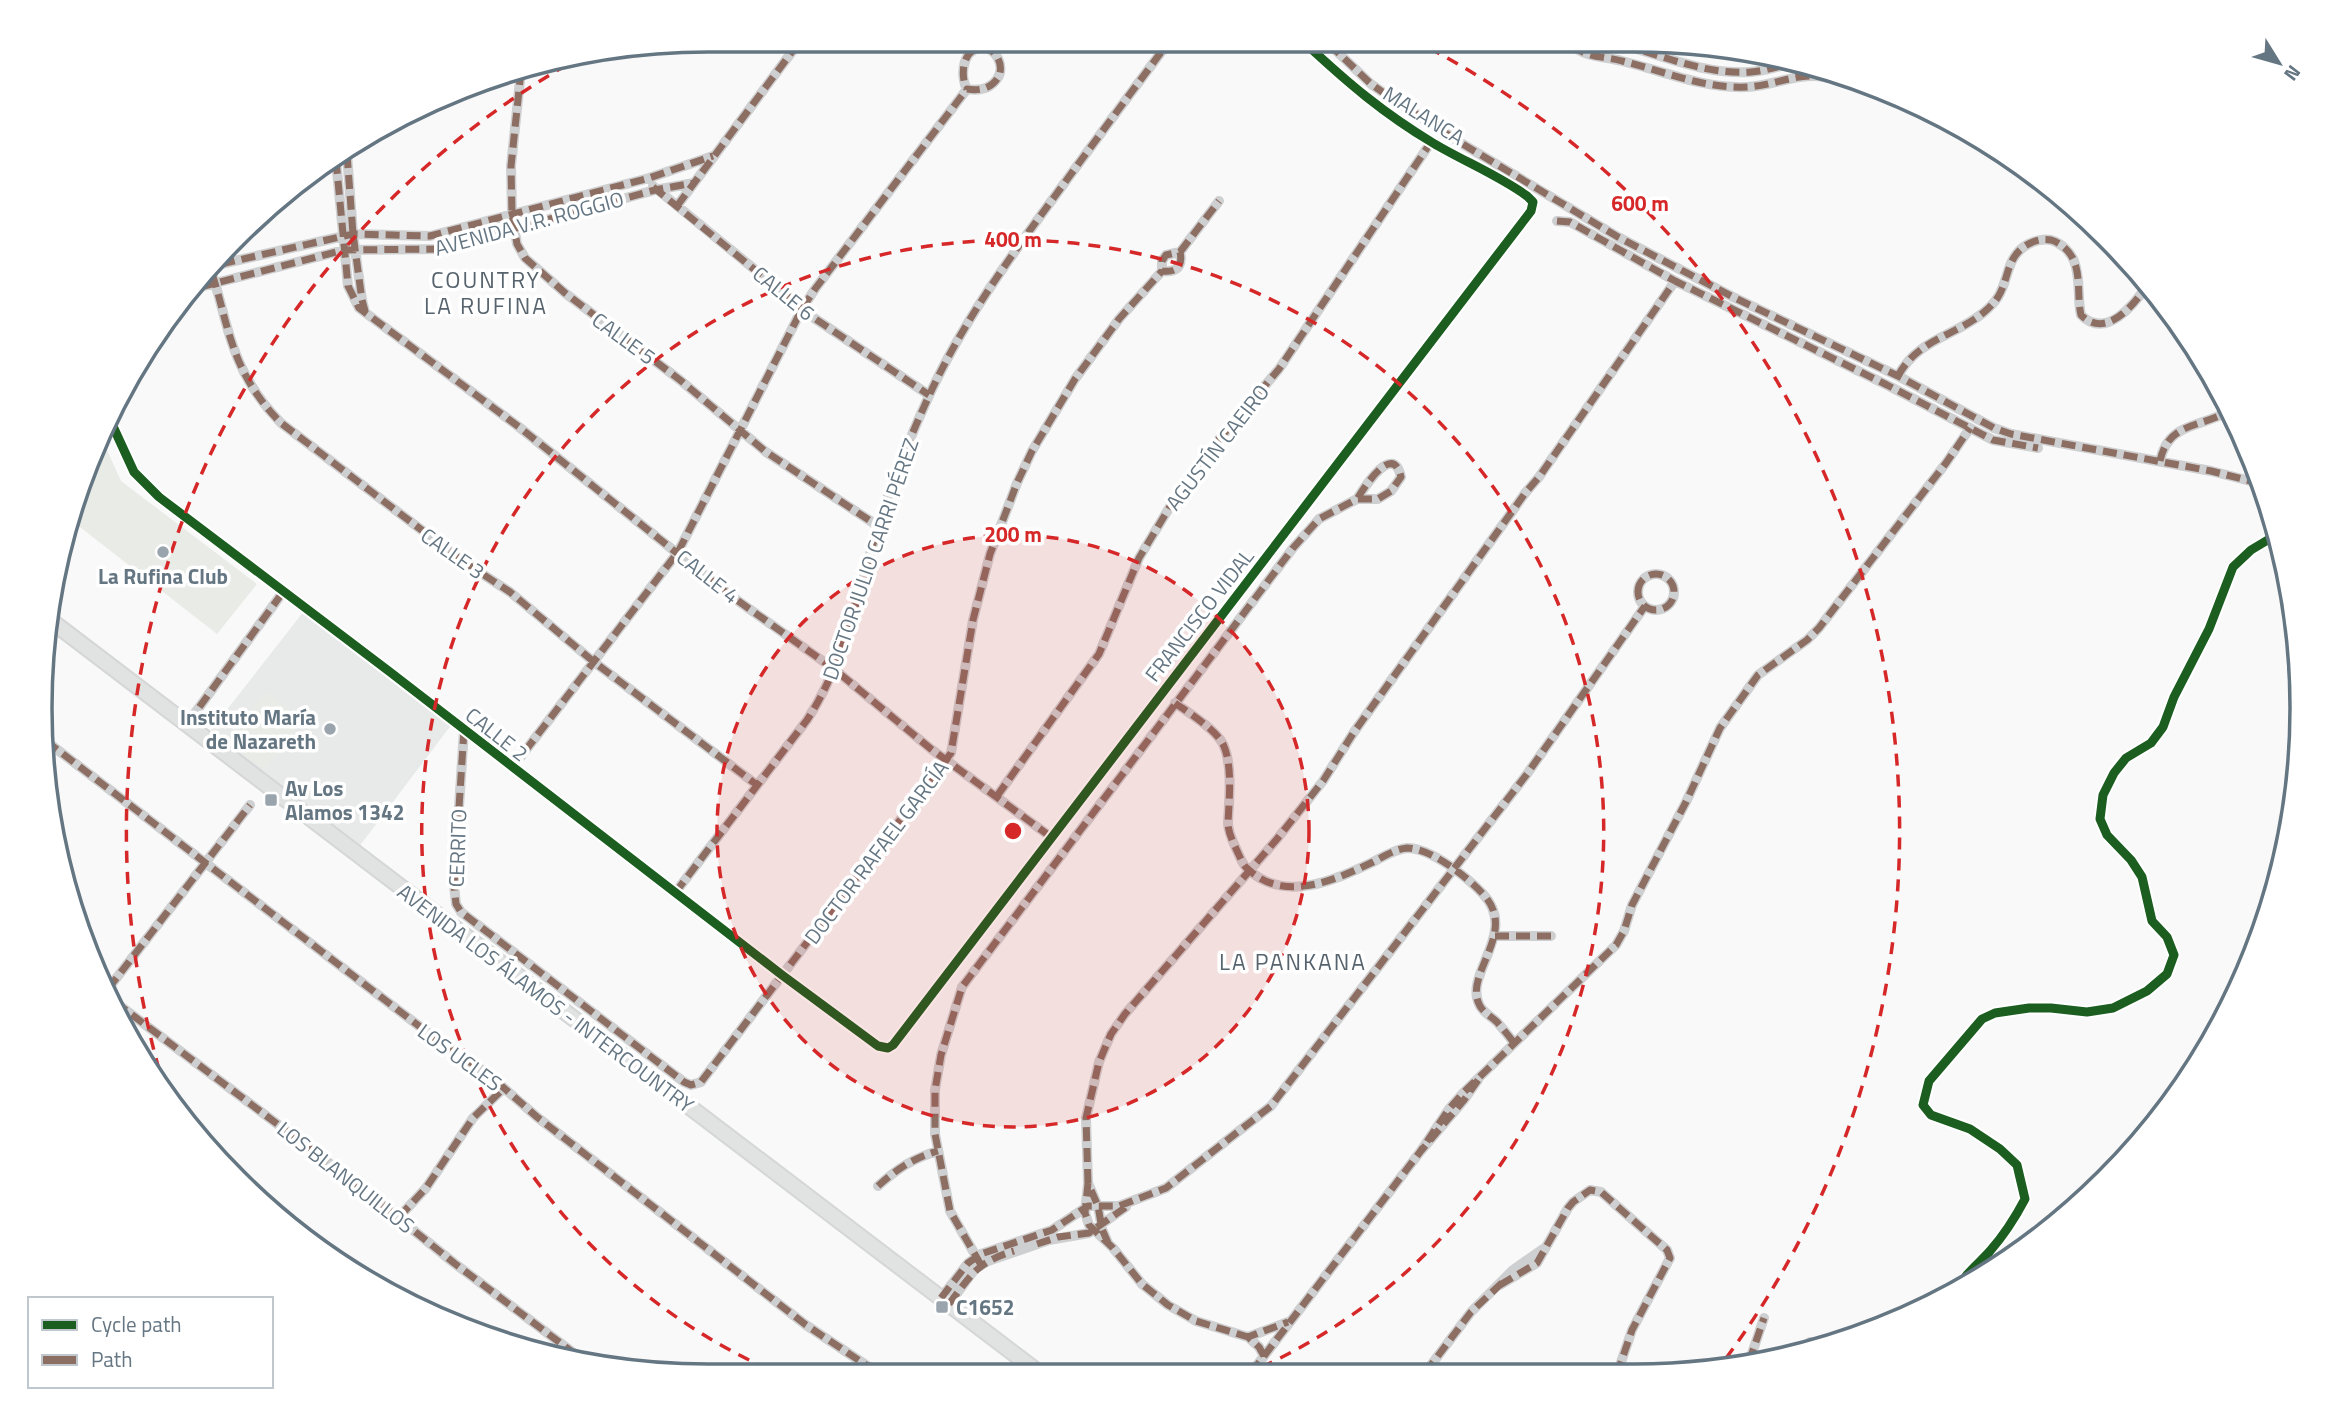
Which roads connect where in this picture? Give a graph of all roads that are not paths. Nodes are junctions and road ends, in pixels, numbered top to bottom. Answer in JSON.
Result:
{"nodes":[{"id":1,"x":792,"y":52,"type":"edge"},
{"id":2,"x":1161,"y":52,"type":"edge"},
{"id":3,"x":1315,"y":52,"type":"edge"},
{"id":4,"x":1337,"y":52,"type":"edge"},
{"id":5,"x":1582,"y":52,"type":"edge"},
{"id":6,"x":1619,"y":52,"type":"edge"},
{"id":7,"x":1648,"y":53,"type":"edge"},
{"id":8,"x":1617,"y":60,"type":"junction"},
{"id":9,"x":1765,"y":66,"type":"edge"},
{"id":10,"x":1769,"y":67,"type":"edge"},
{"id":11,"x":1810,"y":77,"type":"edge"},
{"id":12,"x":520,"y":80,"type":"edge"},
{"id":13,"x":1772,"y":83,"type":"junction"},
{"id":14,"x":967,"y":89,"type":"dead end"},
{"id":15,"x":1431,"y":142,"type":"junction"},
{"id":16,"x":713,"y":156,"type":"junction"},
{"id":17,"x":347,"y":161,"type":"edge"},
{"id":18,"x":337,"y":168,"type":"edge"},
{"id":19,"x":649,"y":178,"type":"junction"},
{"id":20,"x":694,"y":183,"type":"junction"},
{"id":21,"x":656,"y":190,"type":"junction"},
{"id":22,"x":1219,"y":201,"type":"dead end"},
{"id":23,"x":1532,"y":202,"type":"joint"},
{"id":24,"x":677,"y":206,"type":"junction"},
{"id":25,"x":512,"y":214,"type":"junction"},
{"id":26,"x":1558,"y":221,"type":"dead end"},
{"id":27,"x":513,"y":228,"type":"junction"},
{"id":28,"x":347,"y":235,"type":"junction"},
{"id":29,"x":350,"y":249,"type":"junction"},
{"id":30,"x":227,"y":263,"type":"edge"},
{"id":31,"x":213,"y":278,"type":"edge"},
{"id":32,"x":1675,"y":281,"type":"junction"},
{"id":33,"x":2141,"y":293,"type":"edge"},
{"id":34,"x":802,"y":309,"type":"junction"},
{"id":35,"x":1898,"y":376,"type":"junction"},
{"id":36,"x":929,"y":395,"type":"junction"},
{"id":37,"x":2221,"y":416,"type":"edge"},
{"id":38,"x":1970,"y":428,"type":"junction"},
{"id":39,"x":114,"y":430,"type":"edge"},
{"id":40,"x":741,"y":431,"type":"junction"},
{"id":41,"x":2038,"y":448,"type":"dead end"},
{"id":42,"x":2161,"y":461,"type":"junction"},
{"id":43,"x":2249,"y":481,"type":"edge"},
{"id":44,"x":1357,"y":499,"type":"dead end"},
{"id":45,"x":878,"y":526,"type":"junction"},
{"id":46,"x":2268,"y":540,"type":"edge"},
{"id":47,"x":678,"y":552,"type":"junction"},
{"id":48,"x":284,"y":592,"type":"junction"},
{"id":49,"x":1645,"y":606,"type":"dead end"},
{"id":50,"x":58,"y":626,"type":"edge"},
{"id":51,"x":594,"y":662,"type":"junction"},
{"id":52,"x":834,"y":669,"type":"junction"},
{"id":53,"x":1175,"y":703,"type":"junction"},
{"id":54,"x":187,"y":724,"type":"junction"},
{"id":55,"x":464,"y":730,"type":"junction"},
{"id":56,"x":54,"y":747,"type":"edge"},
{"id":57,"x":946,"y":760,"type":"junction"},
{"id":58,"x":512,"y":768,"type":"junction"},
{"id":59,"x":757,"y":785,"type":"junction"},
{"id":60,"x":997,"y":796,"type":"junction"},
{"id":61,"x":250,"y":805,"type":"dead end"},
{"id":62,"x":1051,"y":837,"type":"junction"},
{"id":63,"x":204,"y":863,"type":"junction"},
{"id":64,"x":1249,"y":870,"type":"junction"},
{"id":65,"x":1455,"y":870,"type":"junction"},
{"id":66,"x":675,"y":893,"type":"junction"},
{"id":67,"x":1495,"y":936,"type":"junction"},
{"id":68,"x":1551,"y":936,"type":"dead end"},
{"id":69,"x":782,"y":975,"type":"junction"},
{"id":70,"x":113,"y":983,"type":"edge"},
{"id":71,"x":127,"y":1010,"type":"edge"},
{"id":72,"x":1514,"y":1043,"type":"junction"},
{"id":73,"x":888,"y":1048,"type":"joint"},
{"id":74,"x":705,"y":1078,"type":"joint"},
{"id":75,"x":504,"y":1088,"type":"junction"},
{"id":76,"x":937,"y":1151,"type":"junction"},
{"id":77,"x":1088,"y":1182,"type":"junction"},
{"id":78,"x":878,"y":1186,"type":"dead end"},
{"id":79,"x":1131,"y":1203,"type":"junction"},
{"id":80,"x":1098,"y":1206,"type":"junction"},
{"id":81,"x":1086,"y":1207,"type":"junction"},
{"id":82,"x":399,"y":1217,"type":"junction"},
{"id":83,"x":1098,"y":1228,"type":"junction"},
{"id":84,"x":979,"y":1261,"type":"junction"},
{"id":85,"x":1973,"y":1269,"type":"edge"},
{"id":86,"x":945,"y":1301,"type":"junction"},
{"id":87,"x":1764,"y":1318,"type":"dead end"},
{"id":88,"x":1291,"y":1320,"type":"junction"},
{"id":89,"x":1248,"y":1336,"type":"junction"},
{"id":90,"x":567,"y":1348,"type":"edge"},
{"id":91,"x":1752,"y":1353,"type":"edge"},
{"id":92,"x":1264,"y":1356,"type":"junction"},
{"id":93,"x":864,"y":1364,"type":"edge"},
{"id":94,"x":1028,"y":1364,"type":"edge"},
{"id":95,"x":1258,"y":1364,"type":"edge"},
{"id":96,"x":1432,"y":1364,"type":"edge"},
{"id":97,"x":1620,"y":1364,"type":"edge"}],
"edges":[{"from":1,"to":16,"type":"street"},
{"from":2,"to":36,"type":"street","name":"DOCTOR JULIO CARRI PÉREZ"},
{"from":3,"to":15,"type":"street","name":"MALANCA"},
{"from":4,"to":35,"type":"street"},
{"from":5,"to":8,"type":"street"},
{"from":6,"to":8,"type":"street"},
{"from":7,"to":9,"type":"street"},
{"from":8,"to":13,"type":"street"},
{"from":10,"to":13,"type":"street"},
{"from":11,"to":13,"type":"street"},
{"from":12,"to":25,"type":"street","name":"CALLE 5"},
{"from":14,"to":34,"type":"street"},
{"from":15,"to":23,"type":"street","name":"MALANCA"},
{"from":15,"to":60,"type":"street","name":"AGUSTÍN CAEIRO"},
{"from":16,"to":19,"type":"street","name":"AVENIDA V.R. ROGGIO"},
{"from":16,"to":20,"type":"street"},
{"from":17,"to":28,"type":"street","name":"CALLE 4"},
{"from":18,"to":28,"type":"street","name":"CALLE 4"},
{"from":19,"to":21,"type":"street","name":"CALLE 6"},
{"from":19,"to":25,"type":"street","name":"AVENIDA V.R. ROGGIO"},
{"from":20,"to":21,"type":"street","name":"AVENIDA V.R. ROGGIO"},
{"from":20,"to":24,"type":"street"},
{"from":21,"to":24,"type":"street","name":"CALLE 6"},
{"from":21,"to":27,"type":"street","name":"AVENIDA V.R. ROGGIO"},
{"from":22,"to":57,"type":"street","name":"DOCTOR RAFAEL GARCÍA"},
{"from":23,"to":62,"type":"street","name":"FRANCISCO VIDAL"},
{"from":24,"to":34,"type":"street","name":"CALLE 6"},
{"from":25,"to":27,"type":"street","name":"CALLE 5"},
{"from":25,"to":28,"type":"street","name":"AVENIDA V.R. ROGGIO"},
{"from":26,"to":32,"type":"street"},
{"from":27,"to":29,"type":"street","name":"AVENIDA V.R. ROGGIO"},
{"from":27,"to":40,"type":"street","name":"CALLE 5"},
{"from":28,"to":29,"type":"street","name":"CALLE 4"},
{"from":28,"to":30,"type":"street","name":"AVENIDA V.R. ROGGIO"},
{"from":29,"to":31,"type":"street","name":"AVENIDA V.R. ROGGIO"},
{"from":29,"to":47,"type":"street","name":"CALLE 4"},
{"from":31,"to":51,"type":"street","name":"CALLE 3"},
{"from":32,"to":38,"type":"street"},
{"from":32,"to":64,"type":"street"},
{"from":33,"to":35,"type":"street"},
{"from":34,"to":36,"type":"street","name":"CALLE 6"},
{"from":34,"to":40,"type":"street"},
{"from":35,"to":42,"type":"street"},
{"from":36,"to":45,"type":"street","name":"DOCTOR JULIO CARRI PÉREZ"},
{"from":37,"to":42,"type":"street"},
{"from":38,"to":41,"type":"street"},
{"from":38,"to":72,"type":"street"},
{"from":39,"to":48,"type":"street","name":"CALLE 2"},
{"from":40,"to":45,"type":"street","name":"CALLE 5"},
{"from":40,"to":47,"type":"street"},
{"from":42,"to":43,"type":"street"},
{"from":44,"to":53,"type":"street"},
{"from":45,"to":52,"type":"street","name":"DOCTOR JULIO CARRI PÉREZ"},
{"from":46,"to":85,"type":"street"},
{"from":47,"to":51,"type":"street"},
{"from":47,"to":52,"type":"street","name":"CALLE 4"},
{"from":48,"to":54,"type":"street"},
{"from":48,"to":55,"type":"street","name":"CALLE 2"},
{"from":49,"to":65,"type":"street"},
{"from":50,"to":54,"type":"main road","name":"AVENIDA LOS ÁLAMOS - INTERCOUNTRY"},
{"from":51,"to":58,"type":"street"},
{"from":51,"to":59,"type":"street","name":"CALLE 3"},
{"from":52,"to":57,"type":"street","name":"CALLE 4"},
{"from":52,"to":59,"type":"street","name":"DOCTOR JULIO CARRI PÉREZ"},
{"from":53,"to":64,"type":"street"},
{"from":53,"to":76,"type":"street"},
{"from":54,"to":86,"type":"main road","name":"AVENIDA LOS ÁLAMOS - INTERCOUNTRY"},
{"from":55,"to":58,"type":"street","name":"CALLE 2"},
{"from":55,"to":74,"type":"street","name":"CERRITO"},
{"from":56,"to":63,"type":"street","name":"LOS UCLES"},
{"from":57,"to":60,"type":"street","name":"CALLE 4"},
{"from":57,"to":69,"type":"street","name":"DOCTOR RAFAEL GARCÍA"},
{"from":58,"to":66,"type":"street","name":"CALLE 2"},
{"from":59,"to":66,"type":"street","name":"DOCTOR JULIO CARRI PÉREZ"},
{"from":60,"to":62,"type":"street","name":"CALLE 4"},
{"from":61,"to":63,"type":"street"},
{"from":62,"to":73,"type":"street","name":"FRANCISCO VIDAL"},
{"from":63,"to":70,"type":"street"},
{"from":63,"to":75,"type":"street","name":"LOS UCLES"},
{"from":64,"to":65,"type":"street"},
{"from":64,"to":77,"type":"street"},
{"from":65,"to":67,"type":"street"},
{"from":65,"to":79,"type":"street"},
{"from":66,"to":69,"type":"street","name":"CALLE 2"},
{"from":67,"to":68,"type":"street"},
{"from":67,"to":72,"type":"street"},
{"from":69,"to":73,"type":"street","name":"CALLE 2"},
{"from":69,"to":74,"type":"street","name":"DOCTOR RAFAEL GARCÍA"},
{"from":71,"to":82,"type":"street","name":"LOS BLANQUILLOS"},
{"from":72,"to":88,"type":"street"},
{"from":75,"to":82,"type":"street"},
{"from":75,"to":93,"type":"street","name":"LOS UCLES"},
{"from":76,"to":78,"type":"street"},
{"from":76,"to":84,"type":"street"},
{"from":77,"to":80,"type":"street"},
{"from":77,"to":81,"type":"street"},
{"from":79,"to":80,"type":"street"},
{"from":79,"to":83,"type":"street"},
{"from":80,"to":81,"type":"street"},
{"from":80,"to":83,"type":"street"},
{"from":81,"to":83,"type":"street"},
{"from":81,"to":84,"type":"street"},
{"from":82,"to":90,"type":"street","name":"LOS BLANQUILLOS"},
{"from":83,"to":84,"type":"street"},
{"from":83,"to":89,"type":"street"},
{"from":84,"to":86,"type":"street"},
{"from":86,"to":94,"type":"main road","name":"AVENIDA LOS ÁLAMOS - INTERCOUNTRY"},
{"from":87,"to":91,"type":"street"},
{"from":88,"to":89,"type":"street"},
{"from":88,"to":92,"type":"street"},
{"from":89,"to":92,"type":"street"},
{"from":92,"to":95,"type":"street"},
{"from":96,"to":97,"type":"street"}]}
